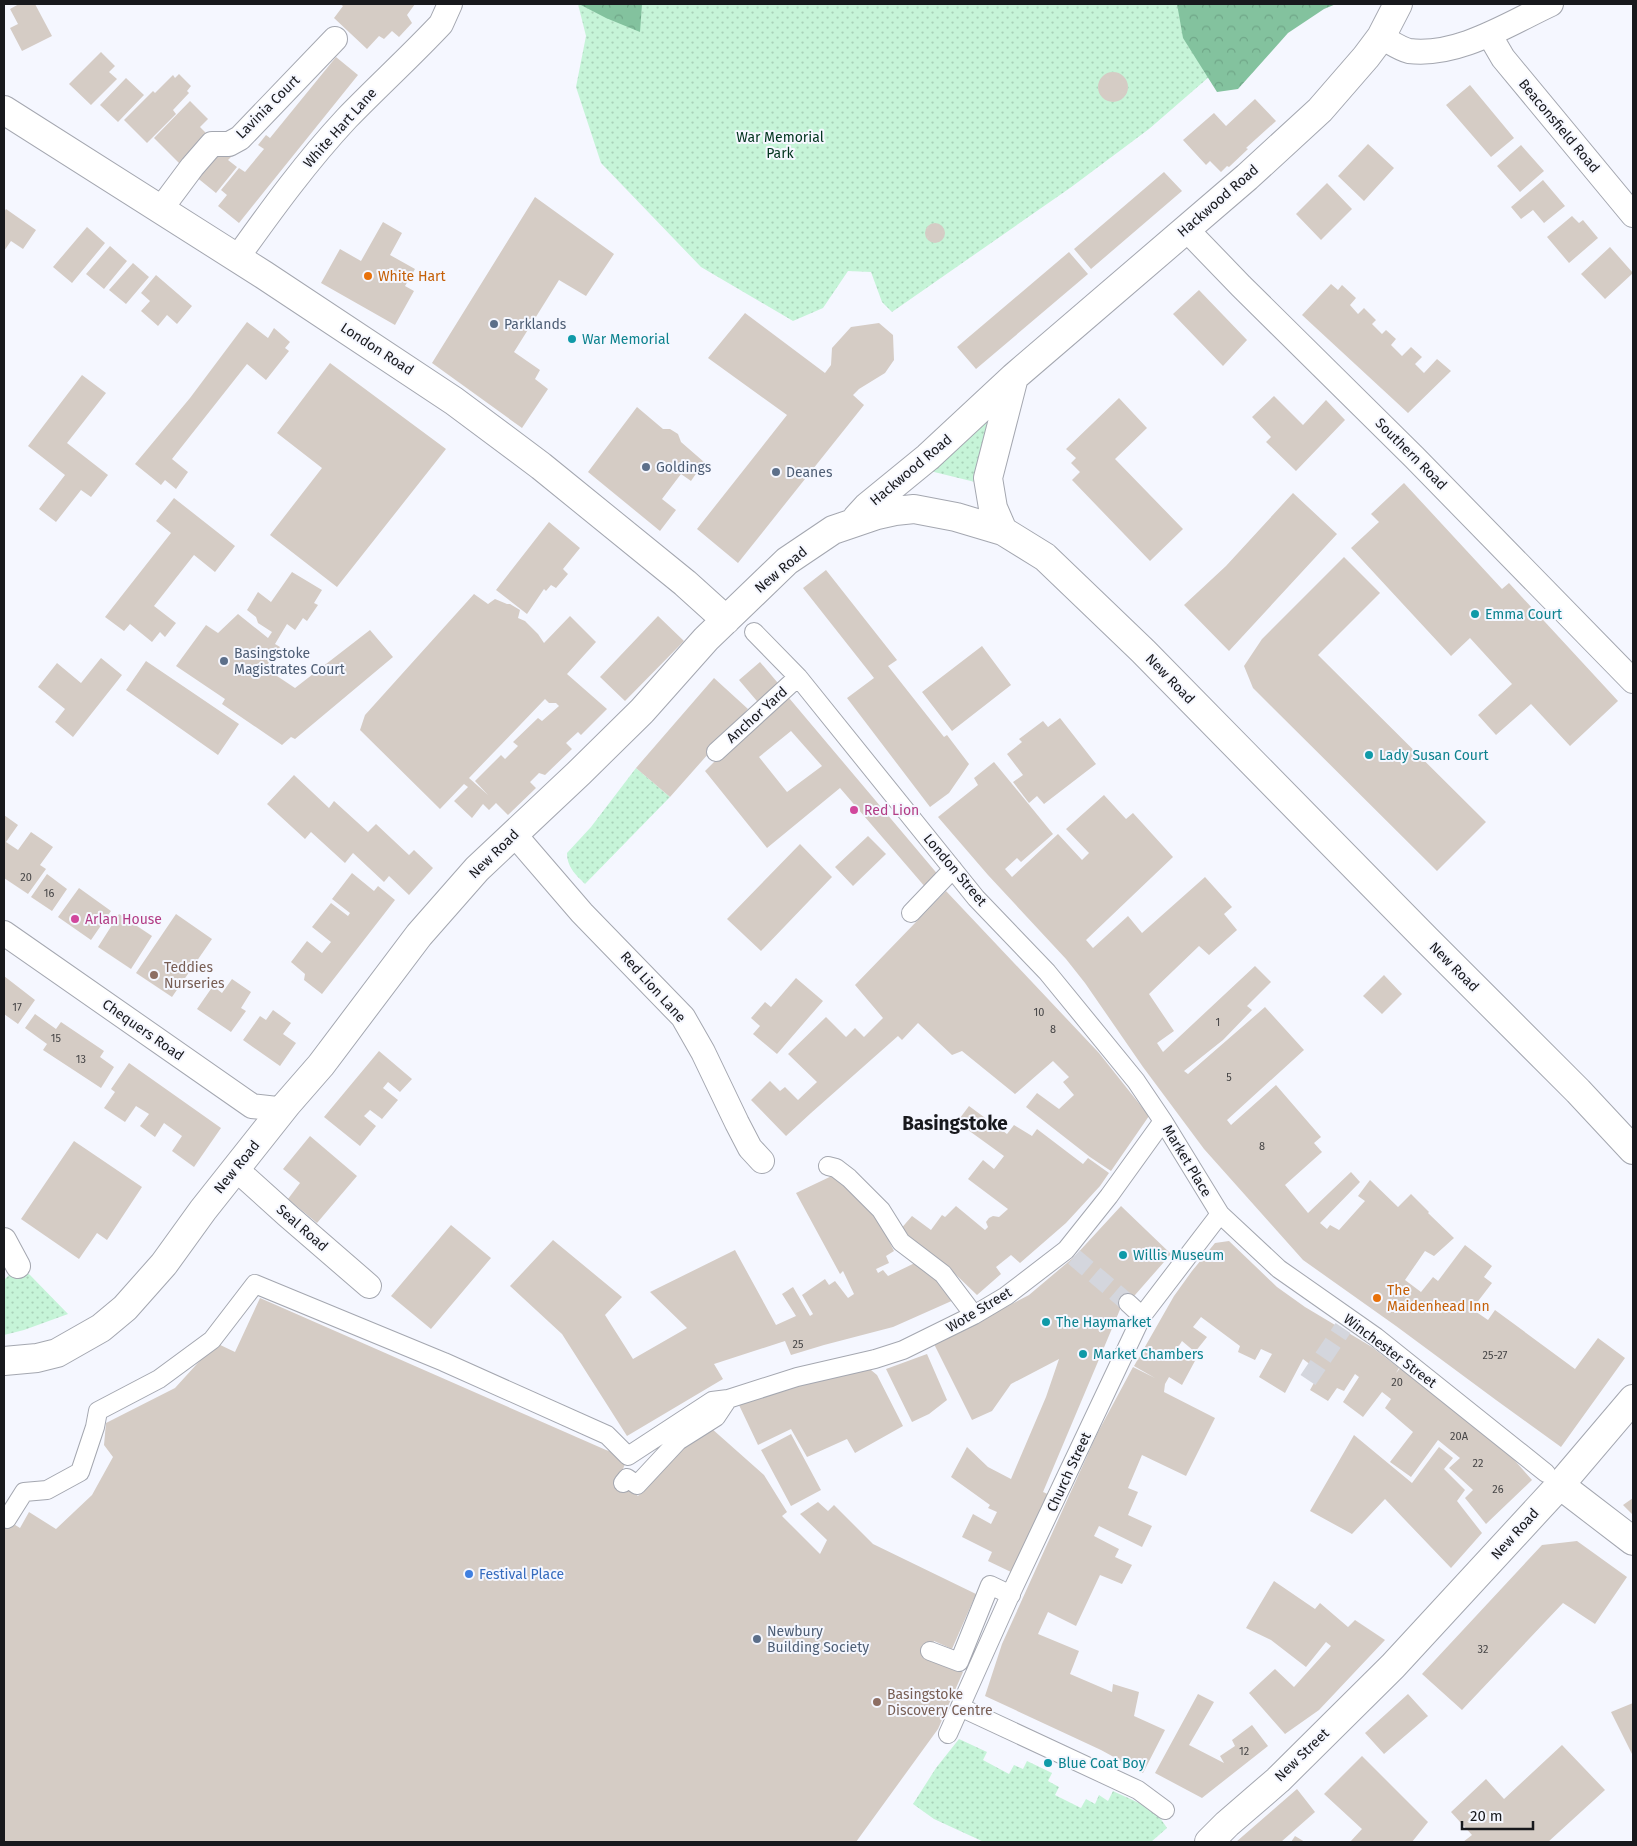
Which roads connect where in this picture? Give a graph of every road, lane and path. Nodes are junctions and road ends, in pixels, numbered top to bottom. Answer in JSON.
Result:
{"nodes":[{"id":1,"x":450,"y":4,"type":"edge"},
{"id":2,"x":1398,"y":4,"type":"edge"},
{"id":3,"x":1551,"y":4,"type":"edge"},
{"id":4,"x":1489,"y":34,"type":"junction"},
{"id":5,"x":1381,"y":37,"type":"junction"},
{"id":6,"x":335,"y":38,"type":"dead end"},
{"id":7,"x":4,"y":110,"type":"edge"},
{"id":8,"x":160,"y":210,"type":"junction"},
{"id":9,"x":1633,"y":215,"type":"edge"},
{"id":10,"x":1186,"y":229,"type":"junction"},
{"id":11,"x":237,"y":258,"type":"junction"},
{"id":12,"x":1014,"y":377,"type":"junction"},
{"id":13,"x":853,"y":523,"type":"junction"},
{"id":14,"x":1003,"y":531,"type":"junction"},
{"id":15,"x":726,"y":620,"type":"junction"},
{"id":16,"x":754,"y":632,"type":"dead end"},
{"id":17,"x":798,"y":677,"type":"junction"},
{"id":18,"x":1633,"y":681,"type":"edge"},
{"id":19,"x":716,"y":752,"type":"dead end"},
{"id":20,"x":514,"y":834,"type":"junction"},
{"id":21,"x":953,"y":869,"type":"junction"},
{"id":22,"x":912,"y":913,"type":"dead end"},
{"id":23,"x":4,"y":933,"type":"edge"},
{"id":24,"x":287,"y":1104,"type":"junction"},
{"id":25,"x":1159,"y":1115,"type":"junction"},
{"id":26,"x":1633,"y":1150,"type":"edge"},
{"id":27,"x":762,"y":1161,"type":"dead end"},
{"id":28,"x":828,"y":1166,"type":"dead end"},
{"id":29,"x":236,"y":1169,"type":"junction"},
{"id":30,"x":1220,"y":1214,"type":"junction"},
{"id":31,"x":1234,"y":1228,"type":"joint"},
{"id":32,"x":4,"y":1240,"type":"edge"},
{"id":33,"x":18,"y":1266,"type":"dead end"},
{"id":34,"x":369,"y":1286,"type":"dead end"},
{"id":35,"x":1128,"y":1304,"type":"tunnel mouth"},
{"id":36,"x":974,"y":1316,"type":"junction"},
{"id":37,"x":1142,"y":1316,"type":"junction"},
{"id":38,"x":4,"y":1361,"type":"edge"},
{"id":39,"x":728,"y":1399,"type":"junction"},
{"id":40,"x":1633,"y":1399,"type":"edge"},
{"id":41,"x":1553,"y":1479,"type":"junction"},
{"id":42,"x":623,"y":1483,"type":"dead end"},
{"id":43,"x":6,"y":1519,"type":"dead end"},
{"id":44,"x":1633,"y":1541,"type":"edge"},
{"id":45,"x":1011,"y":1595,"type":"junction"},
{"id":46,"x":930,"y":1651,"type":"dead end"},
{"id":47,"x":1393,"y":1666,"type":"joint"},
{"id":48,"x":960,"y":1707,"type":"junction"},
{"id":49,"x":948,"y":1734,"type":"dead end"},
{"id":50,"x":1165,"y":1810,"type":"dead end"},
{"id":51,"x":1209,"y":1842,"type":"edge"}],
"edges":[{"from":1,"to":11,"type":"street","name":"White Hart Lane"},
{"from":2,"to":5,"type":"street","name":"Hackwood Road"},
{"from":3,"to":4,"type":"street"},
{"from":4,"to":5,"type":"street"},
{"from":4,"to":9,"type":"street","name":"Beaconsfield Road"},
{"from":5,"to":10,"type":"street","name":"Hackwood Road"},
{"from":6,"to":8,"type":"street","name":"Lavinia Court"},
{"from":7,"to":8,"type":"street","name":"London Road"},
{"from":8,"to":11,"type":"street","name":"London Road"},
{"from":10,"to":12,"type":"street","name":"Hackwood Road"},
{"from":10,"to":18,"type":"street","name":"Southern Road"},
{"from":11,"to":15,"type":"street","name":"London Road"},
{"from":12,"to":13,"type":"street","name":"Hackwood Road"},
{"from":12,"to":14,"type":"street"},
{"from":13,"to":14,"type":"street","name":"New Road"},
{"from":13,"to":15,"type":"street","name":"New Road"},
{"from":14,"to":26,"type":"street","name":"New Road"},
{"from":15,"to":20,"type":"street","name":"New Road"},
{"from":16,"to":17,"type":"street","name":"London Street"},
{"from":17,"to":19,"type":"street","name":"Anchor Yard"},
{"from":17,"to":21,"type":"street","name":"London Street"},
{"from":20,"to":24,"type":"street","name":"New Road"},
{"from":20,"to":27,"type":"street","name":"Red Lion Lane"},
{"from":21,"to":22,"type":"street"},
{"from":21,"to":25,"type":"street","name":"London Street"},
{"from":23,"to":24,"type":"street","name":"Chequers Road"},
{"from":24,"to":29,"type":"street","name":"New Road"},
{"from":25,"to":30,"type":"street","name":"Market Place"},
{"from":25,"to":36,"type":"street","name":"Wote Street"},
{"from":28,"to":36,"type":"street"},
{"from":29,"to":34,"type":"street","name":"Seal Road"},
{"from":29,"to":38,"type":"street","name":"New Road"},
{"from":30,"to":31,"type":"street","name":"Market Place"},
{"from":30,"to":37,"type":"street","name":"Church Street"},
{"from":31,"to":41,"type":"street","name":"Winchester Street"},
{"from":32,"to":33,"type":"street"},
{"from":35,"to":37,"type":"street"},
{"from":36,"to":39,"type":"street","name":"Wote Street"},
{"from":37,"to":45,"type":"street","name":"Church Street"},
{"from":39,"to":42,"type":"street"},
{"from":39,"to":43,"type":"street","name":"Wote Street"},
{"from":40,"to":41,"type":"street","name":"New Road"},
{"from":41,"to":44,"type":"street"},
{"from":41,"to":47,"type":"street","name":"New Road"},
{"from":45,"to":46,"type":"street"},
{"from":45,"to":48,"type":"street","name":"Church Street"},
{"from":47,"to":51,"type":"street","name":"New Street"},
{"from":48,"to":49,"type":"street","name":"Church Street"},
{"from":48,"to":50,"type":"street"}]}
